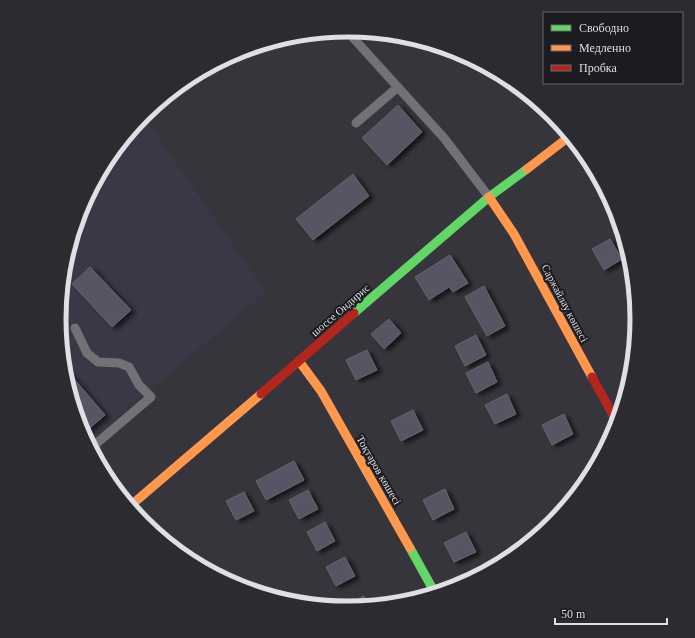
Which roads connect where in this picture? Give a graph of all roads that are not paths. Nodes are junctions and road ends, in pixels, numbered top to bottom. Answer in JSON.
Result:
{"nodes":[{"id":1,"x":353,"y":37,"type":"edge"},
{"id":2,"x":398,"y":87,"type":"junction"},
{"id":3,"x":356,"y":123,"type":"dead end"},
{"id":4,"x":565,"y":140,"type":"edge"},
{"id":5,"x":489,"y":197,"type":"junction"},
{"id":6,"x":75,"y":328,"type":"dead end"},
{"id":7,"x":299,"y":361,"type":"junction"},
{"id":8,"x":613,"y":415,"type":"edge"},
{"id":9,"x":95,"y":444,"type":"edge"},
{"id":10,"x":134,"y":503,"type":"edge"},
{"id":11,"x":432,"y":588,"type":"edge"}],
"edges":[{"from":1,"to":2,"type":"lane"},
{"from":2,"to":3,"type":"lane"},
{"from":2,"to":5,"type":"lane"},
{"from":4,"to":5,"type":"main road","name":"шоссе Ондирис"},
{"from":5,"to":7,"type":"main road","name":"шоссе Ондирис"},
{"from":5,"to":8,"type":"main road","name":"Саржайлау көшесі"},
{"from":6,"to":9,"type":"lane"},
{"from":7,"to":10,"type":"main road","name":"шоссе Ондирис"},
{"from":7,"to":11,"type":"main road","name":"Тоқтаров көшесі"}]}
